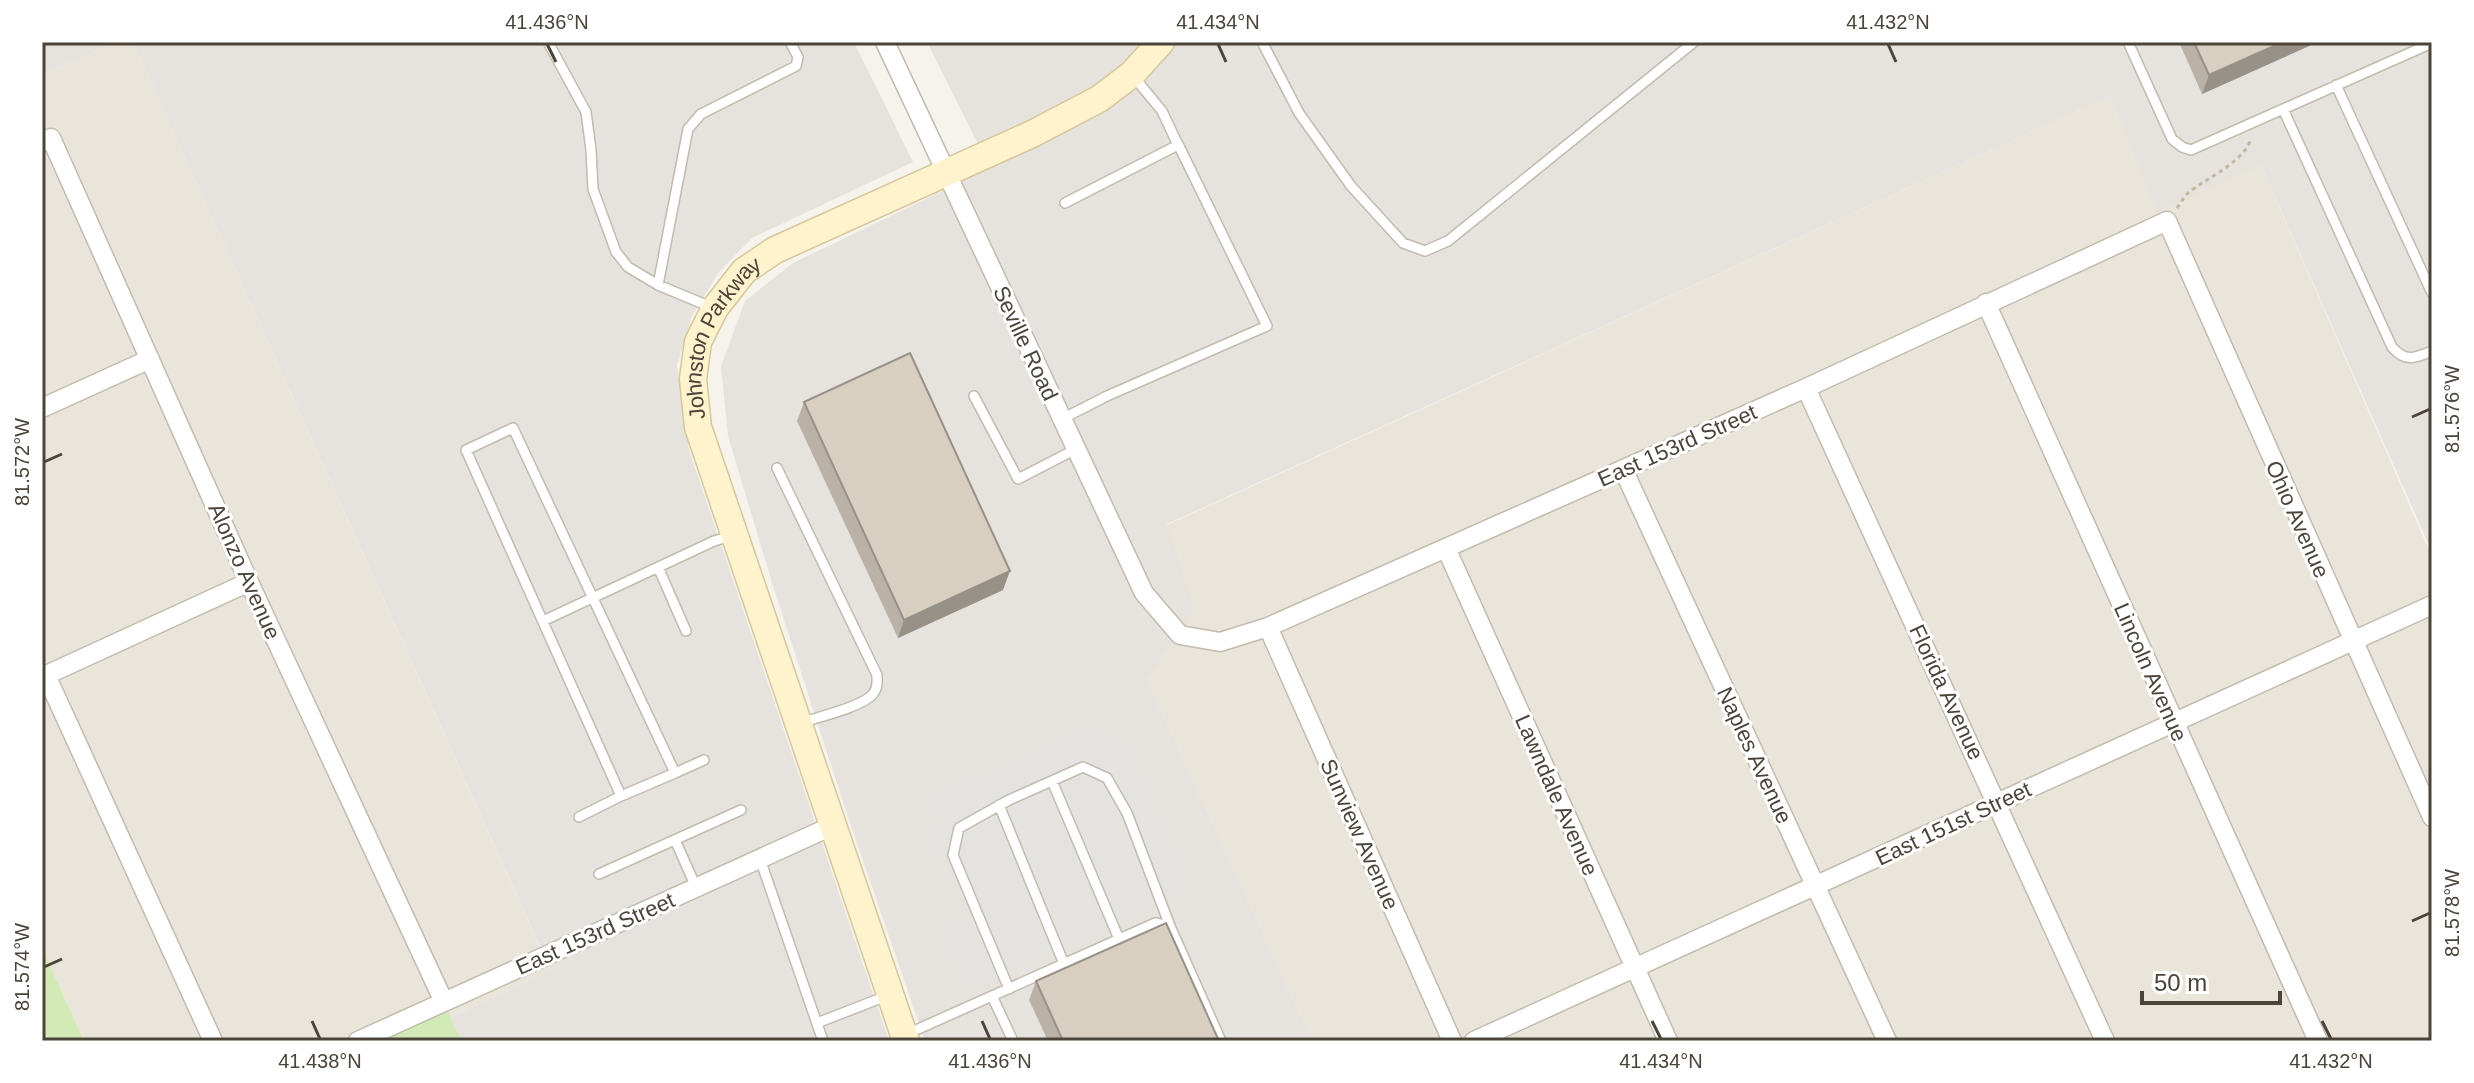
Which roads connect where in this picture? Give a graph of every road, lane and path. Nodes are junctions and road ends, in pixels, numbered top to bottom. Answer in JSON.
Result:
{"nodes":[{"id":1,"x":548,"y":42,"type":"edge"},
{"id":2,"x":790,"y":42,"type":"edge"},
{"id":3,"x":885,"y":42,"type":"edge"},
{"id":4,"x":1161,"y":42,"type":"edge"},
{"id":5,"x":1262,"y":42,"type":"edge"},
{"id":6,"x":1694,"y":42,"type":"edge"},
{"id":7,"x":2128,"y":42,"type":"edge"},
{"id":8,"x":2432,"y":43,"type":"edge"},
{"id":9,"x":1132,"y":74,"type":"junction"},
{"id":10,"x":2336,"y":85,"type":"junction"},
{"id":11,"x":2283,"y":109,"type":"junction"},
{"id":12,"x":2253,"y":123,"type":"junction"},
{"id":13,"x":46,"y":140,"type":"edge"},
{"id":14,"x":1178,"y":144,"type":"junction"},
{"id":15,"x":945,"y":173,"type":"junction"},
{"id":16,"x":1065,"y":203,"type":"dead end"},
{"id":17,"x":2171,"y":216,"type":"junction"},
{"id":18,"x":658,"y":285,"type":"junction"},
{"id":19,"x":2432,"y":293,"type":"edge"},
{"id":20,"x":1986,"y":303,"type":"junction"},
{"id":21,"x":715,"y":308,"type":"junction"},
{"id":22,"x":2432,"y":351,"type":"edge"},
{"id":23,"x":150,"y":359,"type":"junction"},
{"id":24,"x":1806,"y":388,"type":"junction"},
{"id":25,"x":974,"y":396,"type":"dead end"},
{"id":26,"x":42,"y":408,"type":"edge"},
{"id":27,"x":1062,"y":419,"type":"junction"},
{"id":28,"x":1076,"y":449,"type":"junction"},
{"id":29,"x":777,"y":468,"type":"dead end"},
{"id":30,"x":1623,"y":469,"type":"junction"},
{"id":31,"x":734,"y":535,"type":"junction"},
{"id":32,"x":1446,"y":548,"type":"junction"},
{"id":33,"x":658,"y":567,"type":"junction"},
{"id":34,"x":249,"y":582,"type":"junction"},
{"id":35,"x":594,"y":598,"type":"junction"},
{"id":36,"x":2432,"y":605,"type":"edge"},
{"id":37,"x":543,"y":621,"type":"junction"},
{"id":38,"x":1268,"y":627,"type":"junction"},
{"id":39,"x":686,"y":631,"type":"dead end"},
{"id":40,"x":1180,"y":635,"type":"joint"},
{"id":41,"x":2352,"y":641,"type":"junction"},
{"id":42,"x":44,"y":676,"type":"edge"},
{"id":43,"x":2174,"y":723,"type":"junction"},
{"id":44,"x":797,"y":724,"type":"junction"},
{"id":45,"x":704,"y":760,"type":"dead end"},
{"id":46,"x":675,"y":773,"type":"junction"},
{"id":47,"x":1052,"y":781,"type":"junction"},
{"id":48,"x":621,"y":796,"type":"junction"},
{"id":49,"x":1997,"y":802,"type":"junction"},
{"id":50,"x":999,"y":805,"type":"junction"},
{"id":51,"x":741,"y":810,"type":"dead end"},
{"id":52,"x":579,"y":817,"type":"dead end"},
{"id":53,"x":2432,"y":817,"type":"edge"},
{"id":54,"x":832,"y":826,"type":"junction"},
{"id":55,"x":675,"y":840,"type":"junction"},
{"id":56,"x":759,"y":859,"type":"junction"},
{"id":57,"x":599,"y":874,"type":"dead end"},
{"id":58,"x":1815,"y":886,"type":"junction"},
{"id":59,"x":696,"y":887,"type":"junction"},
{"id":60,"x":1170,"y":926,"type":"junction"},
{"id":61,"x":1119,"y":939,"type":"junction"},
{"id":62,"x":1064,"y":964,"type":"junction"},
{"id":63,"x":1634,"y":968,"type":"junction"},
{"id":64,"x":1009,"y":989,"type":"junction"},
{"id":65,"x":890,"y":995,"type":"junction"},
{"id":66,"x":992,"y":996,"type":"junction"},
{"id":67,"x":444,"y":1002,"type":"junction"},
{"id":68,"x":817,"y":1023,"type":"junction"},
{"id":69,"x":905,"y":1038,"type":"edge"},
{"id":70,"x":213,"y":1041,"type":"edge"},
{"id":71,"x":358,"y":1041,"type":"edge"},
{"id":72,"x":823,"y":1041,"type":"edge"},
{"id":73,"x":1013,"y":1041,"type":"edge"},
{"id":74,"x":1221,"y":1041,"type":"edge"},
{"id":75,"x":1452,"y":1041,"type":"edge"},
{"id":76,"x":1474,"y":1041,"type":"edge"},
{"id":77,"x":1668,"y":1041,"type":"edge"},
{"id":78,"x":1887,"y":1041,"type":"edge"},
{"id":79,"x":2105,"y":1041,"type":"edge"},
{"id":80,"x":2318,"y":1041,"type":"edge"}],
"edges":[{"from":1,"to":18,"type":"lane"},
{"from":2,"to":18,"type":"lane"},
{"from":3,"to":15,"type":"street","name":"Seville Road"},
{"from":4,"to":9,"type":"street","name":"Johnston Parkway"},
{"from":5,"to":6,"type":"lane"},
{"from":7,"to":12,"type":"lane"},
{"from":8,"to":10,"type":"lane"},
{"from":9,"to":14,"type":"lane"},
{"from":9,"to":15,"type":"street","name":"Johnston Parkway"},
{"from":10,"to":11,"type":"lane"},
{"from":10,"to":19,"type":"lane"},
{"from":11,"to":12,"type":"lane"},
{"from":11,"to":22,"type":"lane"},
{"from":12,"to":17,"type":"path"},
{"from":13,"to":23,"type":"street","name":"Alonzo Avenue"},
{"from":14,"to":16,"type":"lane"},
{"from":14,"to":27,"type":"lane"},
{"from":15,"to":21,"type":"street","name":"Johnston Parkway"},
{"from":15,"to":27,"type":"street","name":"Seville Road"},
{"from":17,"to":20,"type":"street","name":"East 153rd Street"},
{"from":17,"to":41,"type":"street","name":"Ohio Avenue"},
{"from":18,"to":21,"type":"lane"},
{"from":20,"to":24,"type":"street","name":"East 153rd Street"},
{"from":20,"to":43,"type":"street","name":"Lincoln Avenue"},
{"from":21,"to":31,"type":"street","name":"Johnston Parkway"},
{"from":23,"to":26,"type":"street"},
{"from":23,"to":34,"type":"street","name":"Alonzo Avenue"},
{"from":24,"to":30,"type":"street","name":"East 153rd Street"},
{"from":24,"to":49,"type":"street","name":"Florida Avenue"},
{"from":25,"to":28,"type":"lane"},
{"from":27,"to":28,"type":"street","name":"Seville Road"},
{"from":28,"to":40,"type":"street","name":"Seville Road"},
{"from":29,"to":44,"type":"lane"},
{"from":30,"to":32,"type":"street","name":"East 153rd Street"},
{"from":30,"to":58,"type":"street","name":"Naples Avenue"},
{"from":31,"to":33,"type":"lane"},
{"from":31,"to":44,"type":"street","name":"Johnston Parkway"},
{"from":32,"to":38,"type":"street","name":"East 153rd Street"},
{"from":32,"to":63,"type":"street","name":"Lawndale Avenue"},
{"from":33,"to":35,"type":"lane"},
{"from":33,"to":39,"type":"lane"},
{"from":34,"to":42,"type":"street"},
{"from":34,"to":67,"type":"street","name":"Alonzo Avenue"},
{"from":35,"to":37,"type":"lane"},
{"from":35,"to":37,"type":"lane"},
{"from":35,"to":46,"type":"lane"},
{"from":36,"to":41,"type":"street","name":"East 151st Street"},
{"from":37,"to":48,"type":"lane"},
{"from":38,"to":40,"type":"street","name":"East 153rd Street"},
{"from":38,"to":75,"type":"street","name":"Sunview Avenue"},
{"from":41,"to":43,"type":"street","name":"East 151st Street"},
{"from":41,"to":53,"type":"street","name":"Ohio Avenue"},
{"from":42,"to":70,"type":"street"},
{"from":43,"to":49,"type":"street","name":"East 151st Street"},
{"from":43,"to":80,"type":"street","name":"Lincoln Avenue"},
{"from":44,"to":54,"type":"street","name":"Johnston Parkway"},
{"from":45,"to":46,"type":"lane"},
{"from":46,"to":48,"type":"lane"},
{"from":47,"to":50,"type":"lane"},
{"from":47,"to":60,"type":"lane"},
{"from":47,"to":61,"type":"lane"},
{"from":48,"to":52,"type":"lane"},
{"from":49,"to":58,"type":"street","name":"East 151st Street"},
{"from":49,"to":79,"type":"street","name":"Florida Avenue"},
{"from":50,"to":62,"type":"lane"},
{"from":50,"to":64,"type":"lane"},
{"from":51,"to":55,"type":"lane"},
{"from":54,"to":56,"type":"street","name":"East 153rd Street"},
{"from":54,"to":65,"type":"street","name":"Johnston Parkway"},
{"from":55,"to":57,"type":"lane"},
{"from":55,"to":59,"type":"lane"},
{"from":56,"to":59,"type":"street","name":"East 153rd Street"},
{"from":56,"to":68,"type":"lane"},
{"from":58,"to":63,"type":"street","name":"East 151st Street"},
{"from":58,"to":78,"type":"street","name":"Naples Avenue"},
{"from":59,"to":67,"type":"street","name":"East 153rd Street"},
{"from":60,"to":61,"type":"lane"},
{"from":60,"to":74,"type":"lane"},
{"from":61,"to":62,"type":"lane"},
{"from":62,"to":64,"type":"lane"},
{"from":63,"to":76,"type":"street","name":"East 151st Street"},
{"from":63,"to":77,"type":"street","name":"Lawndale Avenue"},
{"from":64,"to":66,"type":"lane"},
{"from":65,"to":68,"type":"lane"},
{"from":65,"to":69,"type":"street","name":"Johnston Parkway"},
{"from":66,"to":69,"type":"lane"},
{"from":66,"to":73,"type":"lane"},
{"from":67,"to":71,"type":"street","name":"East 153rd Street"},
{"from":68,"to":72,"type":"lane"}]}
